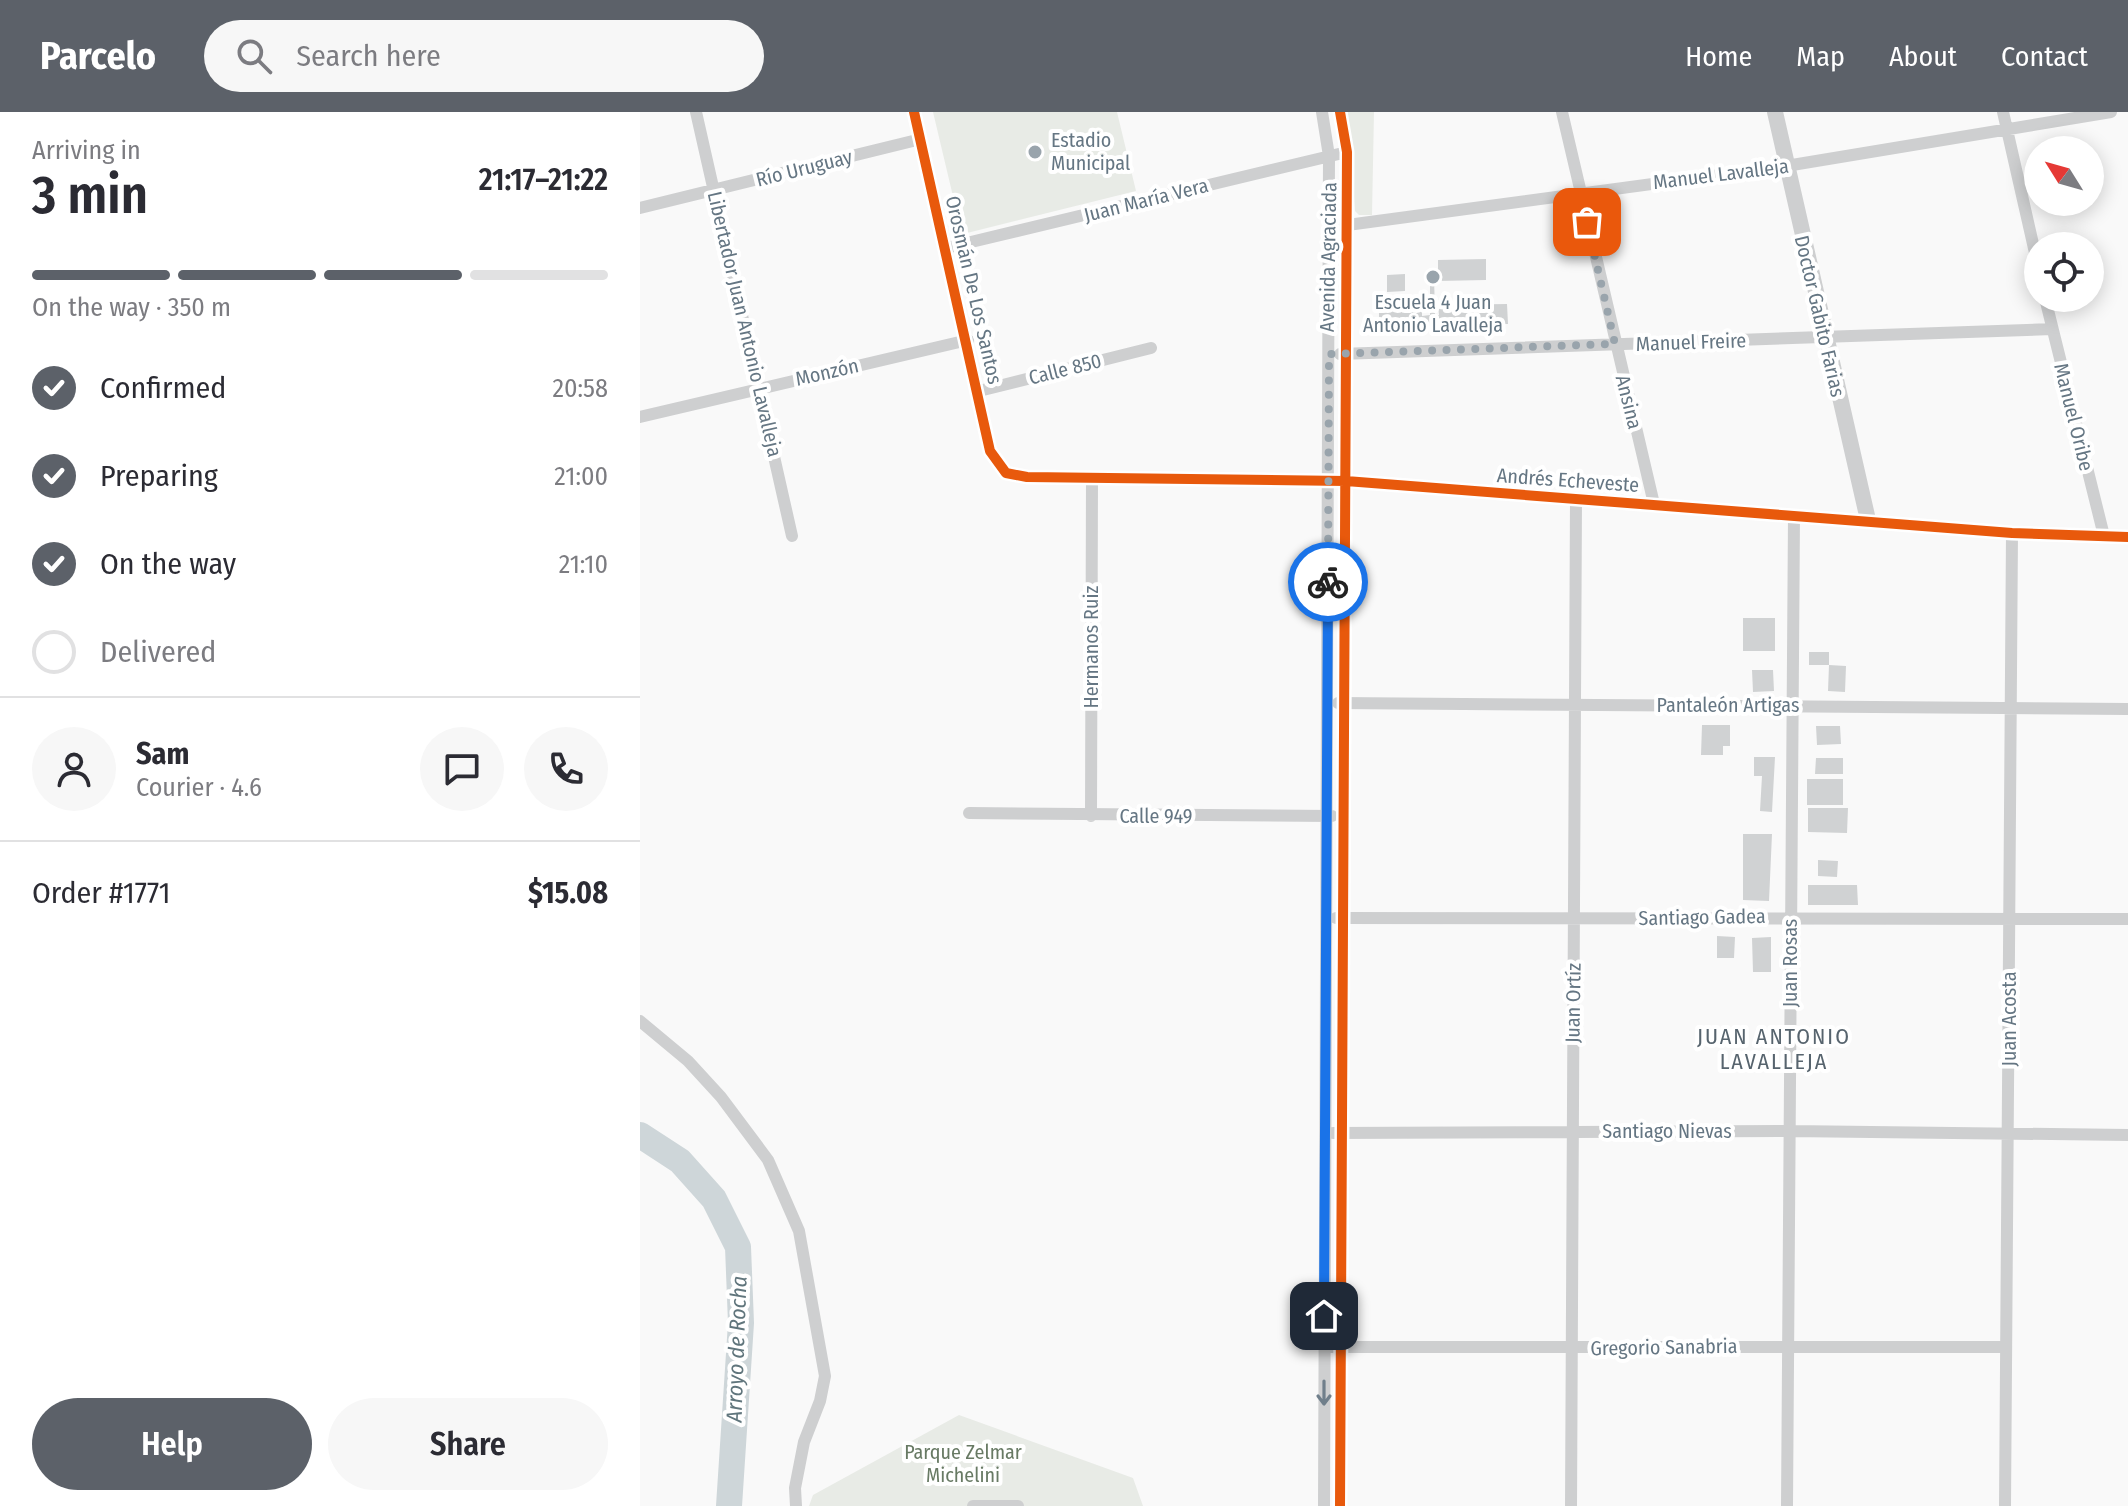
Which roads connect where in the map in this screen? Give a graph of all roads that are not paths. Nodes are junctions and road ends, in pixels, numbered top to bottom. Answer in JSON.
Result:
{"nodes":[{"id":1,"x":696,"y":112,"type":"edge"},
{"id":2,"x":914,"y":112,"type":"edge"},
{"id":3,"x":1322,"y":112,"type":"edge"},
{"id":4,"x":1340,"y":112,"type":"edge"},
{"id":5,"x":1562,"y":112,"type":"edge"},
{"id":6,"x":1775,"y":112,"type":"edge"},
{"id":7,"x":2003,"y":112,"type":"edge"},
{"id":8,"x":2111,"y":112,"type":"edge"},
{"id":9,"x":2007,"y":131,"type":"junction"},
{"id":10,"x":921,"y":139,"type":"junction"},
{"id":11,"x":1347,"y":152,"type":"junction"},
{"id":12,"x":1329,"y":156,"type":"junction"},
{"id":13,"x":1786,"y":166,"type":"junction"},
{"id":14,"x":715,"y":191,"type":"junction"},
{"id":15,"x":1580,"y":191,"type":"junction"},
{"id":16,"x":640,"y":208,"type":"edge"},
{"id":17,"x":1329,"y":226,"type":"junction"},
{"id":18,"x":1346,"y":226,"type":"junction"},
{"id":19,"x":2030,"y":232,"type":"edge"},
{"id":20,"x":946,"y":248,"type":"junction"},
{"id":21,"x":2048,"y":312,"type":"edge"},
{"id":22,"x":2052,"y":329,"type":"junction"},
{"id":23,"x":1824,"y":338,"type":"junction"},
{"id":24,"x":968,"y":340,"type":"junction"},
{"id":25,"x":1615,"y":344,"type":"junction"},
{"id":26,"x":1151,"y":348,"type":"dead end"},
{"id":27,"x":1329,"y":354,"type":"junction"},
{"id":28,"x":1345,"y":354,"type":"junction"},
{"id":29,"x":759,"y":388,"type":"junction"},
{"id":30,"x":979,"y":391,"type":"junction"},
{"id":31,"x":640,"y":417,"type":"edge"},
{"id":32,"x":1006,"y":473,"type":"joint"},
{"id":33,"x":1092,"y":478,"type":"junction"},
{"id":34,"x":1329,"y":480,"type":"junction"},
{"id":35,"x":1346,"y":481,"type":"junction"},
{"id":36,"x":1576,"y":500,"type":"junction"},
{"id":37,"x":1654,"y":504,"type":"junction"},
{"id":38,"x":1794,"y":515,"type":"junction"},
{"id":39,"x":1868,"y":520,"type":"junction"},
{"id":40,"x":2012,"y":533,"type":"junction"},
{"id":41,"x":792,"y":536,"type":"dead end"},
{"id":42,"x":2104,"y":536,"type":"junction"},
{"id":43,"x":2128,"y":537,"type":"edge"},
{"id":44,"x":1327,"y":703,"type":"junction"},
{"id":45,"x":1343,"y":703,"type":"junction"},
{"id":46,"x":1574,"y":705,"type":"junction"},
{"id":47,"x":1793,"y":705,"type":"junction"},
{"id":48,"x":2011,"y":705,"type":"junction"},
{"id":49,"x":2128,"y":709,"type":"edge"},
{"id":50,"x":969,"y":813,"type":"dead end"},
{"id":51,"x":1343,"y":815,"type":"junction"},
{"id":52,"x":1091,"y":816,"type":"junction"},
{"id":53,"x":1327,"y":816,"type":"junction"},
{"id":54,"x":1790,"y":916,"type":"junction"},
{"id":55,"x":1325,"y":918,"type":"junction"},
{"id":56,"x":1342,"y":918,"type":"junction"},
{"id":57,"x":1574,"y":918,"type":"junction"},
{"id":58,"x":2128,"y":919,"type":"edge"},
{"id":59,"x":2009,"y":920,"type":"junction"},
{"id":60,"x":640,"y":1021,"type":"edge"},
{"id":61,"x":1790,"y":1131,"type":"junction"},
{"id":62,"x":1340,"y":1132,"type":"junction"},
{"id":63,"x":1572,"y":1132,"type":"junction"},
{"id":64,"x":1325,"y":1133,"type":"junction"},
{"id":65,"x":2008,"y":1133,"type":"junction"},
{"id":66,"x":2128,"y":1135,"type":"edge"},
{"id":67,"x":1789,"y":1345,"type":"junction"},
{"id":68,"x":1324,"y":1347,"type":"junction"},
{"id":69,"x":1340,"y":1347,"type":"junction"},
{"id":70,"x":2004,"y":1347,"type":"junction"},
{"id":71,"x":1571,"y":1348,"type":"junction"},
{"id":72,"x":796,"y":1506,"type":"edge"},
{"id":73,"x":974,"y":1506,"type":"edge"},
{"id":74,"x":1018,"y":1506,"type":"edge"},
{"id":75,"x":1324,"y":1506,"type":"edge"},
{"id":76,"x":1340,"y":1506,"type":"edge"},
{"id":77,"x":1571,"y":1506,"type":"edge"},
{"id":78,"x":1787,"y":1506,"type":"edge"},
{"id":79,"x":2005,"y":1506,"type":"edge"}],
"edges":[{"from":1,"to":14,"type":"street","name":"Libertador Juan Antonio Lavalleja"},
{"from":2,"to":10,"type":"street","name":"Orosmán De Los Santos"},
{"from":3,"to":12,"type":"street","name":"Avenida Agraciada"},
{"from":4,"to":11,"type":"street","name":"Avenida Agraciada"},
{"from":5,"to":15,"type":"street","name":"Ansina"},
{"from":6,"to":13,"type":"street","name":"Doctor Gabito Farias"},
{"from":7,"to":9,"type":"street"},
{"from":8,"to":9,"type":"street","name":"Manuel Lavalleja"},
{"from":9,"to":13,"type":"street","name":"Manuel Lavalleja"},
{"from":9,"to":19,"type":"street"},
{"from":10,"to":14,"type":"street","name":"Río Uruguay"},
{"from":10,"to":20,"type":"street","name":"Orosmán De Los Santos"},
{"from":11,"to":12,"type":"street","name":"Juan María Vera"},
{"from":11,"to":18,"type":"street","name":"Avenida Agraciada"},
{"from":12,"to":17,"type":"street","name":"Avenida Agraciada"},
{"from":12,"to":20,"type":"street","name":"Juan María Vera"},
{"from":13,"to":15,"type":"street","name":"Manuel Lavalleja"},
{"from":13,"to":23,"type":"street","name":"Doctor Gabito Farias"},
{"from":14,"to":16,"type":"street","name":"Río Uruguay"},
{"from":14,"to":29,"type":"street","name":"Libertador Juan Antonio Lavalleja"},
{"from":15,"to":18,"type":"street","name":"Manuel Lavalleja"},
{"from":15,"to":25,"type":"street","name":"Ansina"},
{"from":17,"to":18,"type":"street","name":"Manuel Lavalleja"},
{"from":17,"to":27,"type":"street","name":"Avenida Agraciada"},
{"from":18,"to":28,"type":"street","name":"Avenida Agraciada"},
{"from":20,"to":24,"type":"street","name":"Orosmán De Los Santos"},
{"from":21,"to":22,"type":"street","name":"Manuel Oribe"},
{"from":22,"to":23,"type":"street","name":"Manuel Freire"},
{"from":22,"to":42,"type":"street","name":"Manuel Oribe"},
{"from":23,"to":25,"type":"street","name":"Manuel Freire"},
{"from":23,"to":39,"type":"street","name":"Doctor Gabito Farias"},
{"from":24,"to":29,"type":"street","name":"Monzón"},
{"from":24,"to":30,"type":"street","name":"Orosmán De Los Santos"},
{"from":25,"to":28,"type":"street","name":"Manuel Freire"},
{"from":25,"to":37,"type":"street","name":"Ansina"},
{"from":26,"to":30,"type":"street","name":"Calle 850"},
{"from":27,"to":28,"type":"street","name":"Manuel Freire"},
{"from":27,"to":34,"type":"street","name":"Avenida Agraciada"},
{"from":28,"to":35,"type":"street","name":"Avenida Agraciada"},
{"from":29,"to":31,"type":"street","name":"Monzón"},
{"from":29,"to":41,"type":"street","name":"Libertador Juan Antonio Lavalleja"},
{"from":30,"to":32,"type":"street","name":"Orosmán De Los Santos"},
{"from":32,"to":33,"type":"street","name":"Andrés Echeveste"},
{"from":33,"to":34,"type":"street","name":"Andrés Echeveste"},
{"from":33,"to":52,"type":"street","name":"Hermanos Ruiz"},
{"from":34,"to":35,"type":"street","name":"Andrés Echeveste"},
{"from":34,"to":44,"type":"street","name":"Avenida Agraciada"},
{"from":35,"to":36,"type":"street","name":"Andrés Echeveste"},
{"from":35,"to":45,"type":"street","name":"Avenida Agraciada"},
{"from":36,"to":37,"type":"street","name":"Andrés Echeveste"},
{"from":36,"to":46,"type":"street","name":"Juan Ortíz"},
{"from":37,"to":38,"type":"street","name":"Andrés Echeveste"},
{"from":38,"to":39,"type":"street","name":"Andrés Echeveste"},
{"from":38,"to":47,"type":"street","name":"Juan Rosas"},
{"from":39,"to":40,"type":"street","name":"Andrés Echeveste"},
{"from":40,"to":42,"type":"street","name":"Andrés Echeveste"},
{"from":40,"to":48,"type":"street","name":"Juan Acosta"},
{"from":42,"to":43,"type":"street","name":"Andrés Echeveste"},
{"from":44,"to":45,"type":"street","name":"Pantaleón Artigas"},
{"from":44,"to":53,"type":"street","name":"Avenida Agraciada"},
{"from":45,"to":46,"type":"street","name":"Pantaleón Artigas"},
{"from":45,"to":51,"type":"street","name":"Avenida Agraciada"},
{"from":46,"to":47,"type":"street","name":"Pantaleón Artigas"},
{"from":46,"to":57,"type":"street","name":"Juan Ortíz"},
{"from":47,"to":48,"type":"street","name":"Pantaleón Artigas"},
{"from":47,"to":54,"type":"street","name":"Juan Rosas"},
{"from":48,"to":49,"type":"street","name":"Pantaleón Artigas"},
{"from":48,"to":59,"type":"street","name":"Juan Acosta"},
{"from":50,"to":52,"type":"street","name":"Calle 949"},
{"from":51,"to":53,"type":"street","name":"Calle 949"},
{"from":51,"to":56,"type":"street","name":"Avenida Agraciada"},
{"from":52,"to":53,"type":"street","name":"Calle 949"},
{"from":53,"to":55,"type":"street","name":"Avenida Agraciada"},
{"from":54,"to":57,"type":"street","name":"Santiago Gadea"},
{"from":54,"to":59,"type":"street","name":"Santiago Gadea"},
{"from":54,"to":61,"type":"street","name":"Juan Rosas"},
{"from":55,"to":56,"type":"street","name":"Santiago Gadea"},
{"from":55,"to":64,"type":"street","name":"Avenida Agraciada"},
{"from":56,"to":57,"type":"street","name":"Santiago Gadea"},
{"from":56,"to":62,"type":"street","name":"Avenida Agraciada"},
{"from":57,"to":63,"type":"street","name":"Juan Ortíz"},
{"from":58,"to":59,"type":"street","name":"Santiago Gadea"},
{"from":59,"to":65,"type":"street","name":"Juan Acosta"},
{"from":60,"to":72,"type":"street"},
{"from":61,"to":63,"type":"street","name":"Santiago Nievas"},
{"from":61,"to":65,"type":"street","name":"Santiago Nievas"},
{"from":61,"to":67,"type":"street","name":"Juan Rosas"},
{"from":62,"to":63,"type":"street","name":"Santiago Nievas"},
{"from":62,"to":64,"type":"street","name":"Santiago Nievas"},
{"from":62,"to":69,"type":"street","name":"Avenida Agraciada"},
{"from":63,"to":71,"type":"street","name":"Juan Ortíz"},
{"from":64,"to":68,"type":"street","name":"Avenida Agraciada"},
{"from":65,"to":66,"type":"street","name":"Santiago Nievas"},
{"from":65,"to":70,"type":"street","name":"Juan Acosta"},
{"from":67,"to":70,"type":"street","name":"Gregorio Sanabria"},
{"from":67,"to":71,"type":"street","name":"Gregorio Sanabria"},
{"from":67,"to":78,"type":"street","name":"Juan Rosas"},
{"from":68,"to":69,"type":"street","name":"Gregorio Sanabria"},
{"from":68,"to":75,"type":"street","name":"Avenida Agraciada","one_way":true},
{"from":69,"to":71,"type":"street","name":"Gregorio Sanabria"},
{"from":69,"to":76,"type":"street","name":"Avenida Agraciada"},
{"from":70,"to":79,"type":"street","name":"Juan Acosta"},
{"from":71,"to":77,"type":"street","name":"Juan Ortíz"},
{"from":73,"to":74,"type":"street"}]}
